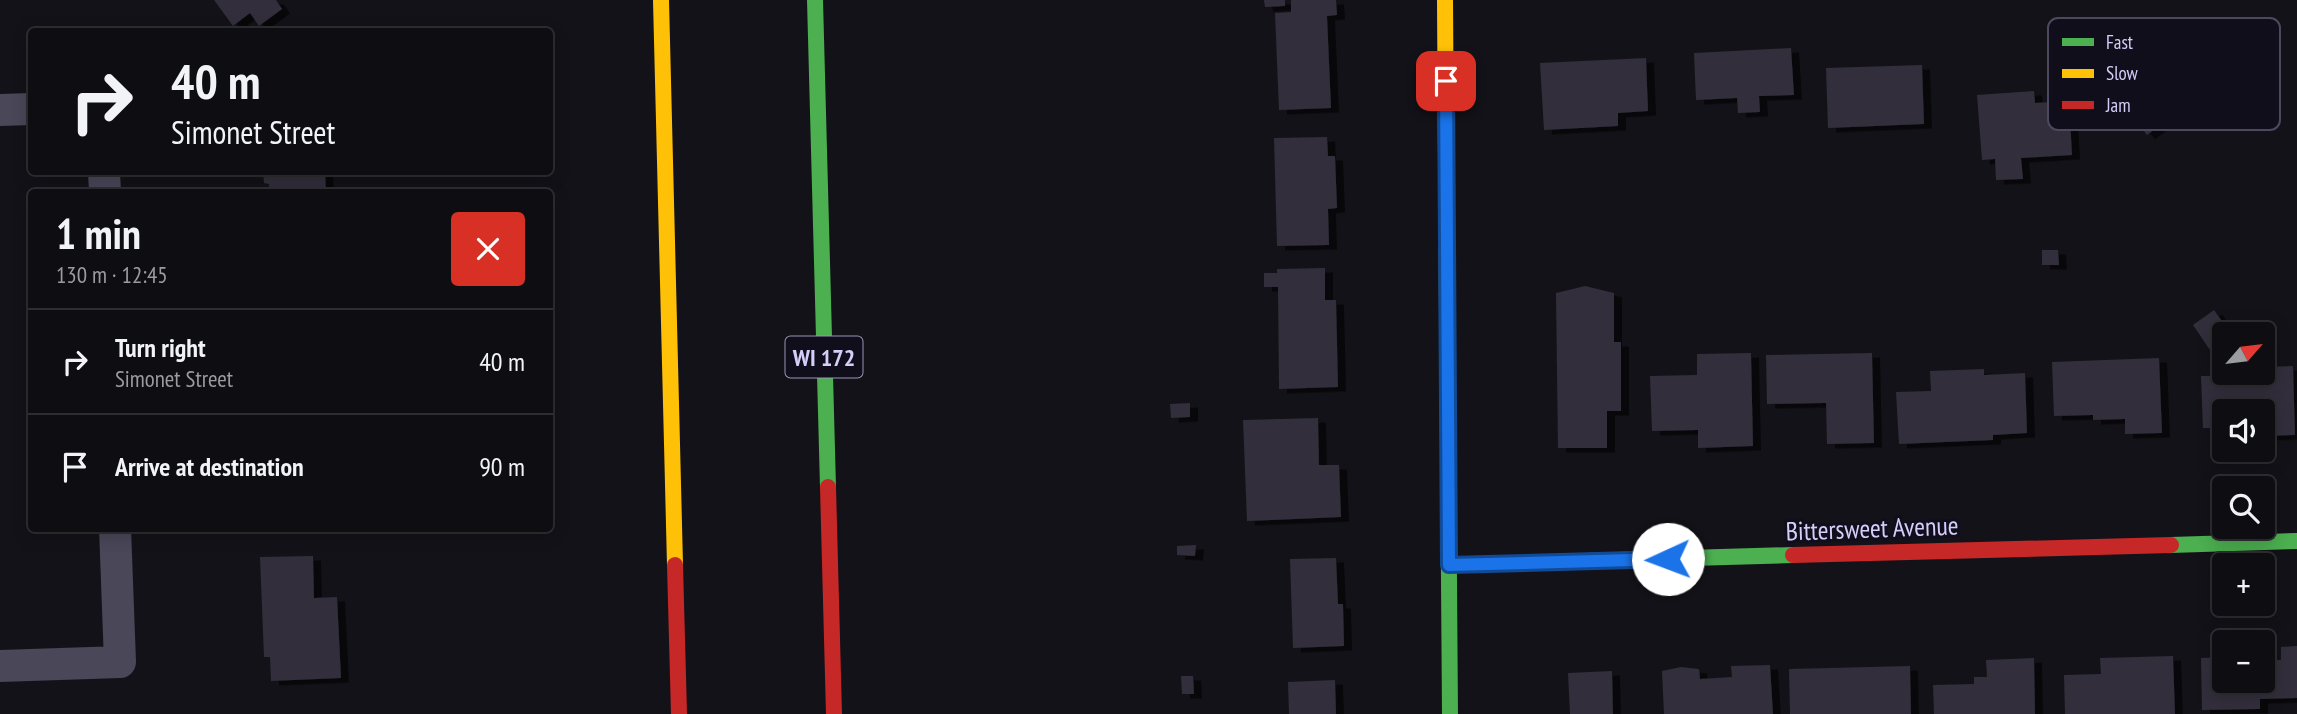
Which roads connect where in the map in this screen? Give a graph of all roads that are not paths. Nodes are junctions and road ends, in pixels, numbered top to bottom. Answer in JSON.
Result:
{"nodes":[{"id":1,"x":661,"y":0,"type":"edge"},
{"id":2,"x":814,"y":0,"type":"edge"},
{"id":3,"x":1445,"y":0,"type":"edge"},
{"id":4,"x":647,"y":22,"type":"dead end"},
{"id":5,"x":662,"y":67,"type":"junction"},
{"id":6,"x":28,"y":109,"type":"edge"},
{"id":7,"x":0,"y":110,"type":"edge"},
{"id":8,"x":115,"y":532,"type":"edge"},
{"id":9,"x":2297,"y":541,"type":"edge"},
{"id":10,"x":1449,"y":565,"type":"junction"},
{"id":11,"x":0,"y":666,"type":"edge"},
{"id":12,"x":679,"y":714,"type":"edge"},
{"id":13,"x":834,"y":714,"type":"edge"},
{"id":14,"x":1450,"y":714,"type":"edge"}],
"edges":[{"from":1,"to":5,"type":"main road"},
{"from":2,"to":13,"type":"main road","number":"WI 172"},
{"from":3,"to":10,"type":"main road"},
{"from":4,"to":5,"type":"main road"},
{"from":5,"to":12,"type":"main road"},
{"from":6,"to":7,"type":"street"},
{"from":8,"to":11,"type":"street"},
{"from":9,"to":10,"type":"main road","name":"Bittersweet Avenue"},
{"from":10,"to":14,"type":"main road"}]}
